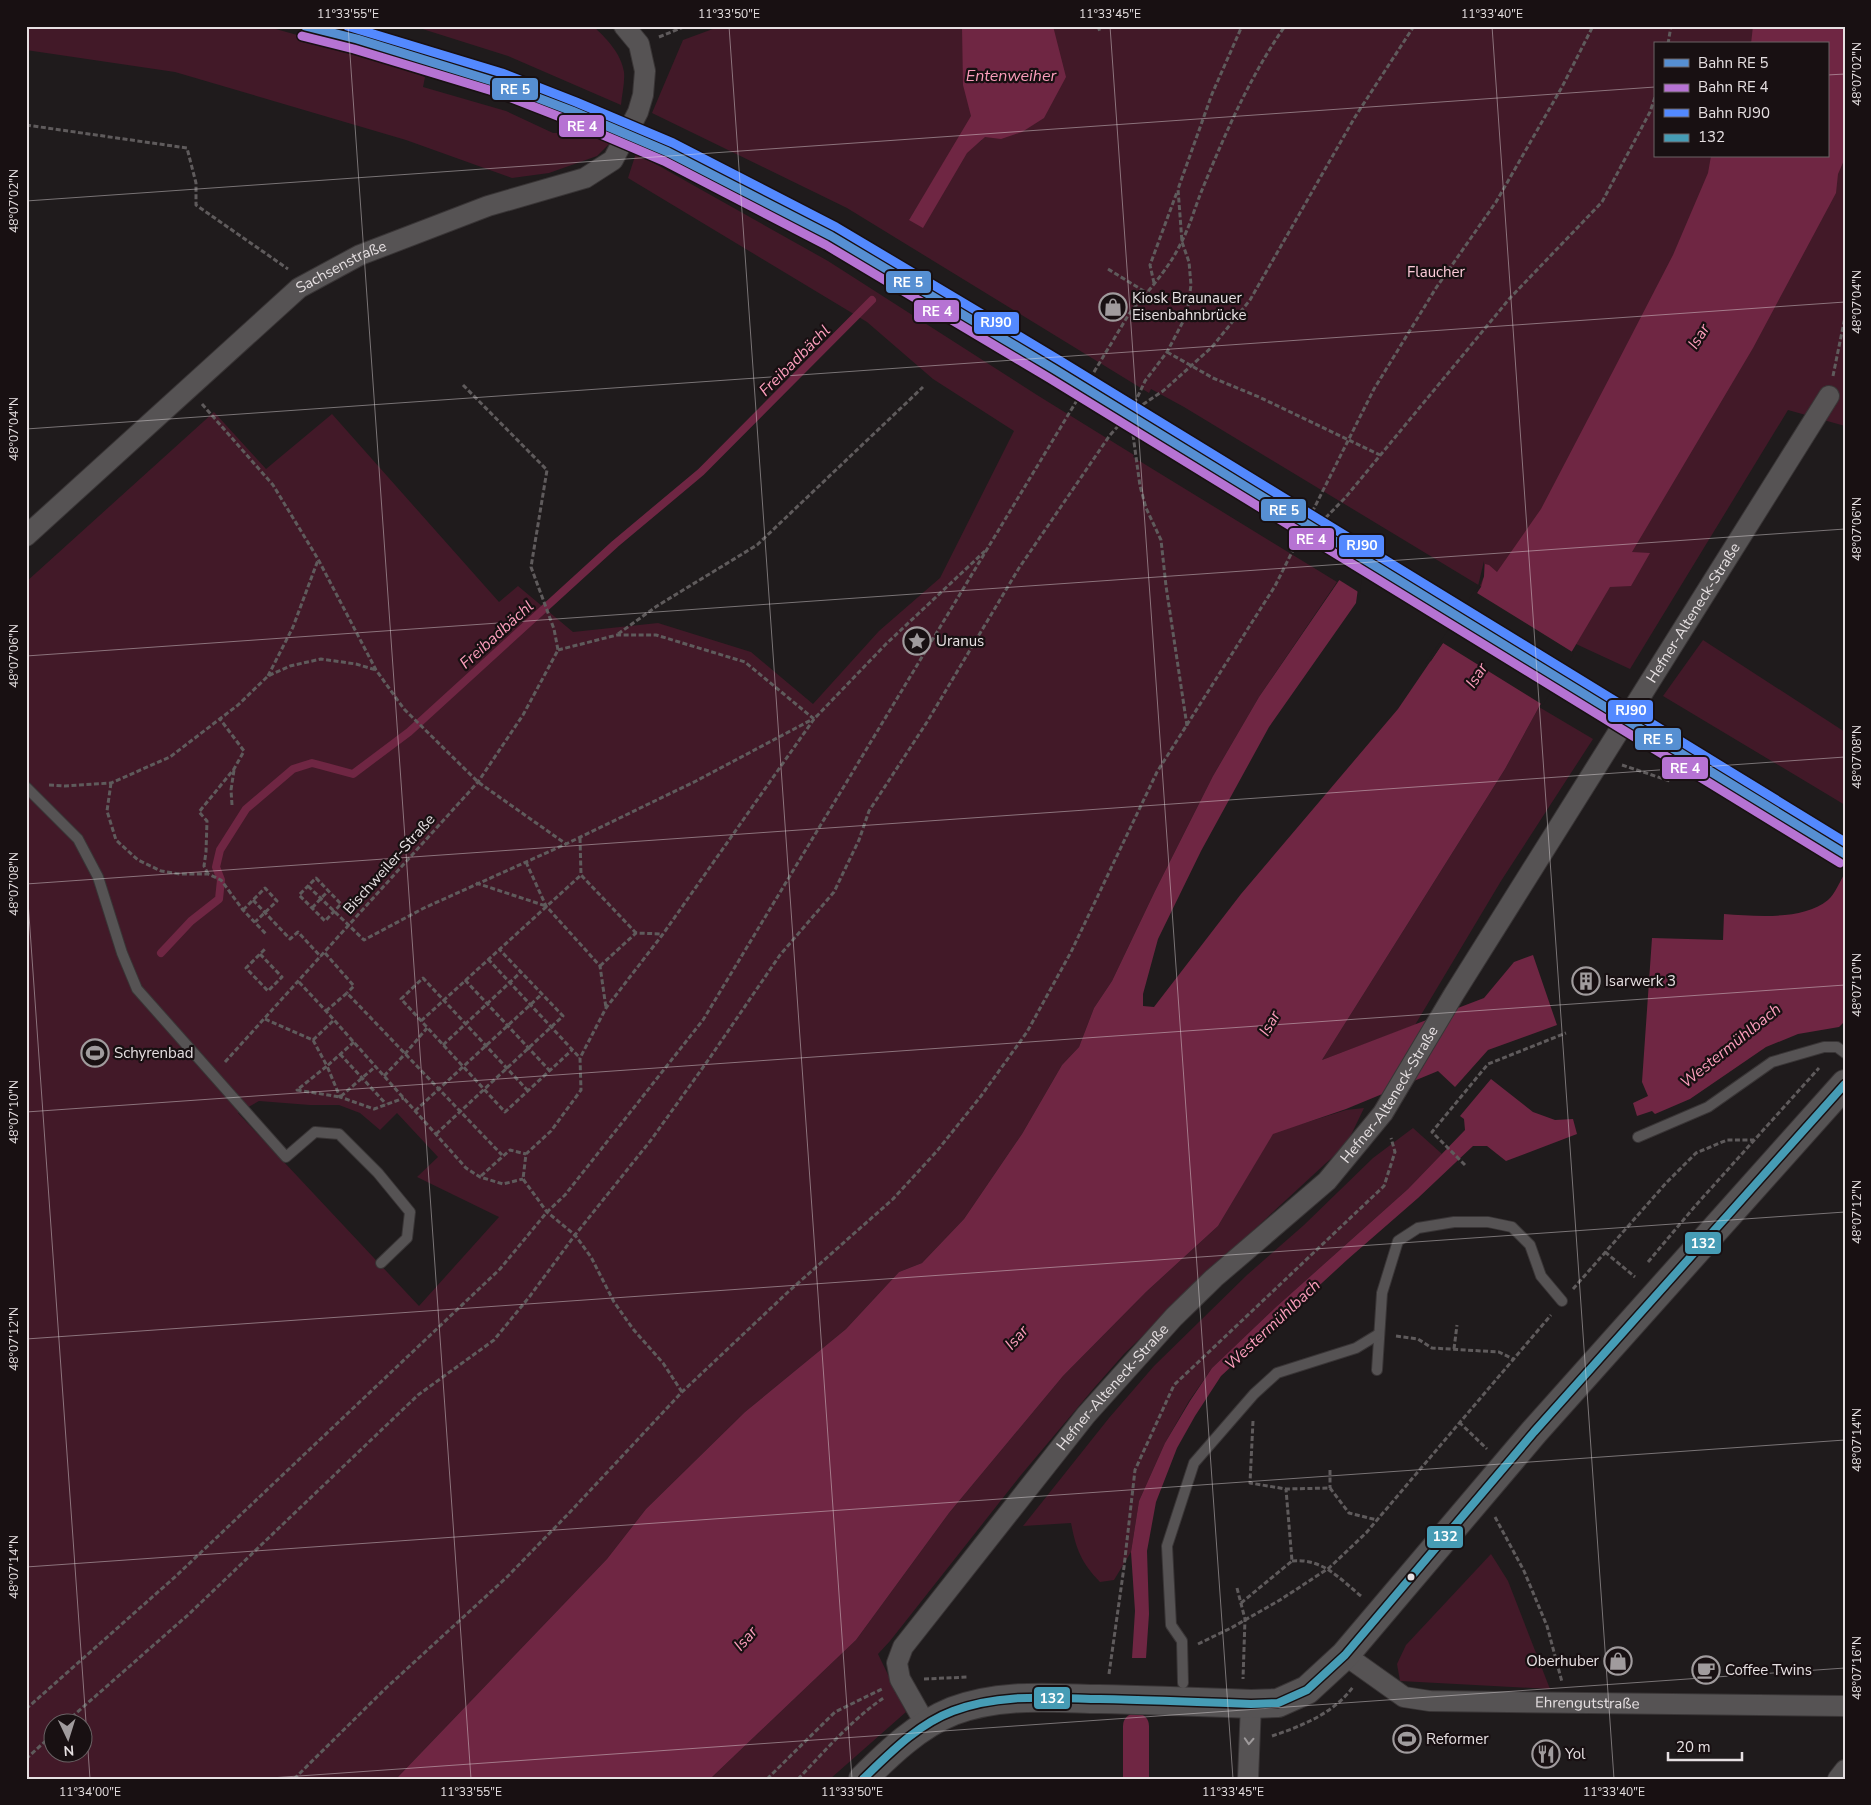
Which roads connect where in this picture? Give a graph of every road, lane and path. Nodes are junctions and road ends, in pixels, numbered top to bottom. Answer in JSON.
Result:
{"nodes":[{"id":1,"x":624,"y":26,"type":"edge"},
{"id":2,"x":686,"y":26,"type":"edge"},
{"id":3,"x":1098,"y":26,"type":"edge"},
{"id":4,"x":1242,"y":26,"type":"edge"},
{"id":5,"x":1285,"y":26,"type":"edge"},
{"id":6,"x":1414,"y":26,"type":"edge"},
{"id":7,"x":1593,"y":26,"type":"edge"},
{"id":8,"x":1671,"y":26,"type":"edge"},
{"id":9,"x":1100,"y":32,"type":"dead end"},
{"id":10,"x":1668,"y":42,"type":"edge"},
{"id":11,"x":639,"y":44,"type":"junction"},
{"id":12,"x":1654,"y":99,"type":"edge"},
{"id":13,"x":26,"y":125,"type":"edge"},
{"id":14,"x":1178,"y":189,"type":"junction"},
{"id":15,"x":1182,"y":242,"type":"junction"},
{"id":16,"x":1108,"y":269,"type":"dead end"},
{"id":17,"x":1154,"y":284,"type":"junction"},
{"id":18,"x":300,"y":288,"type":"junction"},
{"id":19,"x":1147,"y":293,"type":"junction"},
{"id":20,"x":1845,"y":317,"type":"edge"},
{"id":21,"x":1167,"y":352,"type":"junction"},
{"id":22,"x":1191,"y":367,"type":"junction"},
{"id":23,"x":463,"y":385,"type":"dead end"},
{"id":24,"x":923,"y":388,"type":"dead end"},
{"id":25,"x":188,"y":389,"type":"junction"},
{"id":26,"x":1829,"y":396,"type":"joint"},
{"id":27,"x":1130,"y":413,"type":"junction"},
{"id":28,"x":1349,"y":439,"type":"junction"},
{"id":29,"x":1380,"y":455,"type":"junction"},
{"id":30,"x":26,"y":536,"type":"edge"},
{"id":31,"x":989,"y":547,"type":"junction"},
{"id":32,"x":1292,"y":552,"type":"junction"},
{"id":33,"x":318,"y":559,"type":"junction"},
{"id":34,"x":617,"y":635,"type":"junction"},
{"id":35,"x":558,"y":650,"type":"junction"},
{"id":36,"x":376,"y":670,"type":"junction"},
{"id":37,"x":268,"y":676,"type":"junction"},
{"id":38,"x":220,"y":719,"type":"junction"},
{"id":39,"x":814,"y":719,"type":"junction"},
{"id":40,"x":1187,"y":728,"type":"junction"},
{"id":41,"x":1602,"y":759,"type":"junction"},
{"id":42,"x":234,"y":769,"type":"junction"},
{"id":43,"x":1670,"y":781,"type":"dead end"},
{"id":44,"x":478,"y":782,"type":"junction"},
{"id":45,"x":111,"y":783,"type":"junction"},
{"id":46,"x":44,"y":784,"type":"dead end"},
{"id":47,"x":26,"y":787,"type":"edge"},
{"id":48,"x":232,"y":806,"type":"dead end"},
{"id":49,"x":580,"y":838,"type":"junction"},
{"id":50,"x":566,"y":844,"type":"junction"},
{"id":51,"x":526,"y":862,"type":"junction"},
{"id":52,"x":208,"y":874,"type":"junction"},
{"id":53,"x":581,"y":875,"type":"junction"},
{"id":54,"x":476,"y":884,"type":"junction"},
{"id":55,"x":308,"y":886,"type":"junction"},
{"id":56,"x":328,"y":891,"type":"junction"},
{"id":57,"x":321,"y":899,"type":"junction"},
{"id":58,"x":253,"y":900,"type":"junction"},
{"id":59,"x":546,"y":906,"type":"junction"},
{"id":60,"x":312,"y":908,"type":"junction"},
{"id":61,"x":243,"y":910,"type":"junction"},
{"id":62,"x":265,"y":912,"type":"junction"},
{"id":63,"x":334,"y":912,"type":"junction"},
{"id":64,"x":255,"y":922,"type":"junction"},
{"id":65,"x":349,"y":925,"type":"junction"},
{"id":66,"x":636,"y":933,"type":"junction"},
{"id":67,"x":266,"y":934,"type":"dead end"},
{"id":68,"x":663,"y":934,"type":"junction"},
{"id":69,"x":265,"y":949,"type":"dead end"},
{"id":70,"x":499,"y":949,"type":"junction"},
{"id":71,"x":325,"y":953,"type":"junction"},
{"id":72,"x":260,"y":954,"type":"junction"},
{"id":73,"x":321,"y":957,"type":"junction"},
{"id":74,"x":488,"y":959,"type":"junction"},
{"id":75,"x":600,"y":966,"type":"junction"},
{"id":76,"x":521,"y":972,"type":"junction"},
{"id":77,"x":465,"y":980,"type":"junction"},
{"id":78,"x":299,"y":982,"type":"junction"},
{"id":79,"x":510,"y":982,"type":"junction"},
{"id":80,"x":347,"y":993,"type":"junction"},
{"id":81,"x":542,"y":994,"type":"junction"},
{"id":82,"x":444,"y":1000,"type":"junction"},
{"id":83,"x":487,"y":1004,"type":"junction"},
{"id":84,"x":531,"y":1005,"type":"junction"},
{"id":85,"x":606,"y":1008,"type":"junction"},
{"id":86,"x":326,"y":1011,"type":"junction"},
{"id":87,"x":265,"y":1019,"type":"junction"},
{"id":88,"x":334,"y":1020,"type":"junction"},
{"id":89,"x":421,"y":1021,"type":"junction"},
{"id":90,"x":465,"y":1024,"type":"junction"},
{"id":91,"x":508,"y":1026,"type":"junction"},
{"id":92,"x":552,"y":1027,"type":"junction"},
{"id":93,"x":427,"y":1028,"type":"junction"},
{"id":94,"x":1566,"y":1033,"type":"dead end"},
{"id":95,"x":313,"y":1040,"type":"junction"},
{"id":96,"x":354,"y":1042,"type":"junction"},
{"id":97,"x":442,"y":1045,"type":"junction"},
{"id":98,"x":486,"y":1046,"type":"junction"},
{"id":99,"x":529,"y":1049,"type":"junction"},
{"id":100,"x":572,"y":1050,"type":"junction"},
{"id":101,"x":1845,"y":1053,"type":"edge"},
{"id":102,"x":340,"y":1054,"type":"junction"},
{"id":103,"x":405,"y":1054,"type":"junction"},
{"id":104,"x":580,"y":1058,"type":"junction"},
{"id":105,"x":327,"y":1066,"type":"junction"},
{"id":106,"x":376,"y":1066,"type":"junction"},
{"id":107,"x":463,"y":1067,"type":"junction"},
{"id":108,"x":507,"y":1069,"type":"junction"},
{"id":109,"x":550,"y":1071,"type":"junction"},
{"id":110,"x":212,"y":1074,"type":"junction"},
{"id":111,"x":384,"y":1076,"type":"junction"},
{"id":112,"x":362,"y":1078,"type":"junction"},
{"id":113,"x":1845,"y":1084,"type":"edge"},
{"id":114,"x":440,"y":1089,"type":"junction"},
{"id":115,"x":484,"y":1090,"type":"junction"},
{"id":116,"x":528,"y":1091,"type":"junction"},
{"id":117,"x":340,"y":1097,"type":"junction"},
{"id":118,"x":404,"y":1098,"type":"junction"},
{"id":119,"x":386,"y":1104,"type":"junction"},
{"id":120,"x":416,"y":1111,"type":"junction"},
{"id":121,"x":461,"y":1111,"type":"junction"},
{"id":122,"x":1383,"y":1114,"type":"junction"},
{"id":123,"x":436,"y":1134,"type":"junction"},
{"id":124,"x":1638,"y":1137,"type":"dead end"},
{"id":125,"x":1754,"y":1140,"type":"dead end"},
{"id":126,"x":502,"y":1154,"type":"junction"},
{"id":127,"x":526,"y":1154,"type":"junction"},
{"id":128,"x":1466,"y":1165,"type":"dead end"},
{"id":129,"x":480,"y":1177,"type":"junction"},
{"id":130,"x":523,"y":1178,"type":"junction"},
{"id":131,"x":547,"y":1212,"type":"junction"},
{"id":132,"x":575,"y":1235,"type":"junction"},
{"id":133,"x":1605,"y":1252,"type":"junction"},
{"id":134,"x":381,"y":1263,"type":"dead end"},
{"id":135,"x":1635,"y":1277,"type":"dead end"},
{"id":136,"x":1562,"y":1301,"type":"junction"},
{"id":137,"x":1457,"y":1326,"type":"dead end"},
{"id":138,"x":1379,"y":1334,"type":"junction"},
{"id":139,"x":1454,"y":1350,"type":"junction"},
{"id":140,"x":1513,"y":1359,"type":"junction"},
{"id":141,"x":1377,"y":1370,"type":"dead end"},
{"id":142,"x":682,"y":1392,"type":"junction"},
{"id":143,"x":1254,"y":1394,"type":"junction"},
{"id":144,"x":1459,"y":1422,"type":"junction"},
{"id":145,"x":1489,"y":1451,"type":"dead end"},
{"id":146,"x":1330,"y":1470,"type":"dead end"},
{"id":147,"x":1330,"y":1488,"type":"junction"},
{"id":148,"x":1286,"y":1490,"type":"junction"},
{"id":149,"x":1494,"y":1516,"type":"dead end"},
{"id":150,"x":1377,"y":1520,"type":"junction"},
{"id":151,"x":1292,"y":1561,"type":"junction"},
{"id":152,"x":1328,"y":1568,"type":"junction"},
{"id":153,"x":1237,"y":1588,"type":"dead end"},
{"id":154,"x":1364,"y":1598,"type":"dead end"},
{"id":155,"x":1241,"y":1603,"type":"junction"},
{"id":156,"x":1245,"y":1618,"type":"junction"},
{"id":157,"x":1194,"y":1646,"type":"dead end"},
{"id":158,"x":1345,"y":1655,"type":"junction"},
{"id":159,"x":1108,"y":1679,"type":"dead end"},
{"id":160,"x":901,"y":1682,"type":"junction"},
{"id":161,"x":1183,"y":1683,"type":"dead end"},
{"id":162,"x":1247,"y":1694,"type":"junction"},
{"id":163,"x":1568,"y":1704,"type":"junction"},
{"id":164,"x":1845,"y":1706,"type":"edge"},
{"id":165,"x":26,"y":1709,"type":"edge"},
{"id":166,"x":77,"y":1712,"type":"edge"},
{"id":167,"x":926,"y":1725,"type":"junction"},
{"id":168,"x":42,"y":1744,"type":"edge"},
{"id":169,"x":26,"y":1759,"type":"edge"},
{"id":170,"x":1845,"y":1770,"type":"edge"},
{"id":171,"x":294,"y":1779,"type":"edge"},
{"id":172,"x":767,"y":1779,"type":"edge"},
{"id":173,"x":798,"y":1779,"type":"edge"},
{"id":174,"x":863,"y":1779,"type":"edge"},
{"id":175,"x":1248,"y":1779,"type":"edge"},
{"id":176,"x":1838,"y":1779,"type":"edge"}],
"edges":[{"from":1,"to":11,"type":"street"},
{"from":2,"to":11,"type":"path"},
{"from":3,"to":9,"type":"path"},
{"from":4,"to":14,"type":"path"},
{"from":5,"to":15,"type":"path"},
{"from":6,"to":22,"type":"path"},
{"from":7,"to":28,"type":"path"},
{"from":8,"to":10,"type":"path"},
{"from":11,"to":18,"type":"street","name":"Sachsenstraße"},
{"from":12,"to":29,"type":"path"},
{"from":13,"to":18,"type":"path"},
{"from":14,"to":15,"type":"path"},
{"from":14,"to":17,"type":"path"},
{"from":15,"to":17,"type":"path"},
{"from":15,"to":21,"type":"path"},
{"from":16,"to":19,"type":"path"},
{"from":17,"to":19,"type":"path"},
{"from":18,"to":25,"type":"street","name":"Sachsenstraße"},
{"from":19,"to":31,"type":"path"},
{"from":20,"to":26,"type":"path"},
{"from":21,"to":22,"type":"path"},
{"from":21,"to":27,"type":"path"},
{"from":22,"to":27,"type":"path"},
{"from":22,"to":28,"type":"path"},
{"from":23,"to":35,"type":"path"},
{"from":24,"to":34,"type":"path"},
{"from":25,"to":30,"type":"street","name":"Sachsenstraße"},
{"from":25,"to":33,"type":"path"},
{"from":26,"to":41,"type":"street","name":"Hefner-Alteneck-Straße"},
{"from":27,"to":40,"type":"path"},
{"from":27,"to":132,"type":"path"},
{"from":28,"to":29,"type":"path"},
{"from":28,"to":32,"type":"path"},
{"from":29,"to":32,"type":"path"},
{"from":31,"to":39,"type":"path"},
{"from":31,"to":131,"type":"path"},
{"from":32,"to":40,"type":"path"},
{"from":33,"to":36,"type":"path"},
{"from":33,"to":37,"type":"path"},
{"from":34,"to":35,"type":"path"},
{"from":34,"to":39,"type":"path"},
{"from":35,"to":44,"type":"path","name":"Bischweiler-Straße"},
{"from":36,"to":37,"type":"path"},
{"from":36,"to":44,"type":"path"},
{"from":37,"to":38,"type":"path"},
{"from":38,"to":42,"type":"path"},
{"from":38,"to":45,"type":"path"},
{"from":39,"to":49,"type":"path"},
{"from":39,"to":68,"type":"path"},
{"from":40,"to":142,"type":"path"},
{"from":41,"to":43,"type":"path"},
{"from":41,"to":122,"type":"street","name":"Hefner-Alteneck-Straße"},
{"from":42,"to":48,"type":"path"},
{"from":42,"to":52,"type":"path"},
{"from":44,"to":50,"type":"path"},
{"from":44,"to":65,"type":"path","name":"Bischweiler-Straße"},
{"from":45,"to":46,"type":"path"},
{"from":45,"to":52,"type":"path"},
{"from":47,"to":110,"type":"lane"},
{"from":49,"to":50,"type":"path"},
{"from":49,"to":53,"type":"path"},
{"from":50,"to":51,"type":"path"},
{"from":51,"to":54,"type":"path"},
{"from":51,"to":59,"type":"path"},
{"from":52,"to":61,"type":"path"},
{"from":53,"to":59,"type":"path"},
{"from":53,"to":66,"type":"path"},
{"from":54,"to":59,"type":"path"},
{"from":54,"to":65,"type":"path"},
{"from":55,"to":56,"type":"path"},
{"from":55,"to":57,"type":"path"},
{"from":55,"to":60,"type":"path"},
{"from":56,"to":57,"type":"path"},
{"from":56,"to":63,"type":"path"},
{"from":57,"to":60,"type":"path"},
{"from":57,"to":63,"type":"path"},
{"from":58,"to":61,"type":"path"},
{"from":58,"to":62,"type":"path"},
{"from":58,"to":62,"type":"path"},
{"from":59,"to":70,"type":"path"},
{"from":59,"to":75,"type":"path"},
{"from":60,"to":63,"type":"path"},
{"from":61,"to":64,"type":"path"},
{"from":62,"to":64,"type":"path"},
{"from":62,"to":73,"type":"path"},
{"from":63,"to":65,"type":"path"},
{"from":64,"to":67,"type":"path"},
{"from":65,"to":71,"type":"path","name":"Bischweiler-Straße"},
{"from":66,"to":68,"type":"path"},
{"from":66,"to":75,"type":"path"},
{"from":68,"to":85,"type":"path"},
{"from":69,"to":72,"type":"path"},
{"from":70,"to":74,"type":"path"},
{"from":70,"to":76,"type":"path"},
{"from":71,"to":73,"type":"path","name":"Bischweiler-Straße"},
{"from":71,"to":80,"type":"path"},
{"from":72,"to":72,"type":"path"},
{"from":73,"to":78,"type":"path","name":"Bischweiler-Straße"},
{"from":74,"to":77,"type":"path"},
{"from":74,"to":79,"type":"path"},
{"from":75,"to":85,"type":"path"},
{"from":76,"to":79,"type":"path"},
{"from":76,"to":81,"type":"path"},
{"from":77,"to":82,"type":"path"},
{"from":77,"to":83,"type":"path"},
{"from":78,"to":86,"type":"path"},
{"from":78,"to":87,"type":"path","name":"Bischweiler-Straße"},
{"from":79,"to":83,"type":"path"},
{"from":79,"to":84,"type":"path"},
{"from":80,"to":86,"type":"path"},
{"from":80,"to":103,"type":"path"},
{"from":81,"to":84,"type":"path"},
{"from":81,"to":92,"type":"path"},
{"from":82,"to":89,"type":"path"},
{"from":82,"to":89,"type":"path"},
{"from":82,"to":90,"type":"path"},
{"from":83,"to":90,"type":"path"},
{"from":83,"to":91,"type":"path"},
{"from":84,"to":91,"type":"path"},
{"from":84,"to":92,"type":"path"},
{"from":85,"to":104,"type":"path"},
{"from":86,"to":88,"type":"path"},
{"from":87,"to":95,"type":"path"},
{"from":87,"to":110,"type":"path","name":"Bischweiler-Straße"},
{"from":88,"to":95,"type":"path"},
{"from":88,"to":96,"type":"path"},
{"from":89,"to":93,"type":"path"},
{"from":90,"to":97,"type":"path"},
{"from":90,"to":98,"type":"path"},
{"from":91,"to":98,"type":"path"},
{"from":91,"to":99,"type":"path"},
{"from":92,"to":99,"type":"path"},
{"from":92,"to":100,"type":"path"},
{"from":93,"to":97,"type":"path"},
{"from":93,"to":103,"type":"path"},
{"from":94,"to":128,"type":"path"},
{"from":95,"to":105,"type":"path"},
{"from":96,"to":102,"type":"path"},
{"from":96,"to":106,"type":"path"},
{"from":97,"to":107,"type":"path"},
{"from":98,"to":107,"type":"path"},
{"from":98,"to":108,"type":"path"},
{"from":99,"to":108,"type":"path"},
{"from":99,"to":109,"type":"path"},
{"from":100,"to":104,"type":"path"},
{"from":100,"to":109,"type":"path"},
{"from":101,"to":124,"type":"lane"},
{"from":102,"to":105,"type":"path"},
{"from":102,"to":112,"type":"path"},
{"from":103,"to":111,"type":"path"},
{"from":103,"to":114,"type":"path"},
{"from":104,"to":127,"type":"path"},
{"from":105,"to":117,"type":"path"},
{"from":105,"to":117,"type":"path"},
{"from":106,"to":111,"type":"path"},
{"from":106,"to":112,"type":"path"},
{"from":107,"to":114,"type":"path"},
{"from":107,"to":115,"type":"path"},
{"from":108,"to":115,"type":"path"},
{"from":108,"to":116,"type":"path"},
{"from":109,"to":116,"type":"path"},
{"from":110,"to":134,"type":"lane"},
{"from":111,"to":118,"type":"path"},
{"from":112,"to":117,"type":"path"},
{"from":112,"to":119,"type":"path"},
{"from":113,"to":158,"type":"main road"},
{"from":114,"to":120,"type":"path"},
{"from":114,"to":121,"type":"path"},
{"from":115,"to":116,"type":"path"},
{"from":115,"to":121,"type":"path"},
{"from":117,"to":119,"type":"path"},
{"from":118,"to":119,"type":"path"},
{"from":118,"to":120,"type":"path"},
{"from":120,"to":123,"type":"path"},
{"from":121,"to":123,"type":"path"},
{"from":121,"to":126,"type":"path"},
{"from":122,"to":159,"type":"path"},
{"from":122,"to":160,"type":"street","name":"Hefner-Alteneck-Straße"},
{"from":123,"to":129,"type":"path"},
{"from":125,"to":133,"type":"path"},
{"from":126,"to":127,"type":"path"},
{"from":126,"to":129,"type":"path"},
{"from":127,"to":130,"type":"path"},
{"from":129,"to":130,"type":"path"},
{"from":130,"to":131,"type":"path"},
{"from":131,"to":132,"type":"path"},
{"from":131,"to":165,"type":"path"},
{"from":132,"to":142,"type":"path"},
{"from":132,"to":166,"type":"path"},
{"from":133,"to":135,"type":"path"},
{"from":133,"to":136,"type":"path"},
{"from":136,"to":138,"type":"lane"},
{"from":136,"to":140,"type":"path"},
{"from":137,"to":139,"type":"path"},
{"from":138,"to":139,"type":"path"},
{"from":138,"to":141,"type":"lane"},
{"from":138,"to":143,"type":"lane"},
{"from":139,"to":140,"type":"path"},
{"from":140,"to":144,"type":"path"},
{"from":142,"to":171,"type":"path"},
{"from":143,"to":148,"type":"path"},
{"from":143,"to":161,"type":"lane"},
{"from":144,"to":145,"type":"path"},
{"from":144,"to":150,"type":"path"},
{"from":146,"to":147,"type":"path"},
{"from":147,"to":148,"type":"path"},
{"from":147,"to":150,"type":"path"},
{"from":148,"to":151,"type":"path"},
{"from":149,"to":163,"type":"path"},
{"from":150,"to":152,"type":"path"},
{"from":151,"to":152,"type":"path"},
{"from":151,"to":155,"type":"path"},
{"from":152,"to":154,"type":"path"},
{"from":152,"to":156,"type":"path"},
{"from":153,"to":155,"type":"path"},
{"from":155,"to":156,"type":"path"},
{"from":156,"to":157,"type":"path"},
{"from":156,"to":162,"type":"path"},
{"from":158,"to":162,"type":"main road"},
{"from":158,"to":163,"type":"street","name":"Ehrengutstraße"},
{"from":160,"to":167,"type":"street"},
{"from":160,"to":172,"type":"path"},
{"from":160,"to":173,"type":"path"},
{"from":162,"to":167,"type":"main road"},
{"from":162,"to":175,"type":"street","one_way":true},
{"from":163,"to":164,"type":"street","name":"Ehrengutstraße"},
{"from":167,"to":174,"type":"main road"},
{"from":168,"to":169,"type":"path"},
{"from":170,"to":176,"type":"street"}]}
